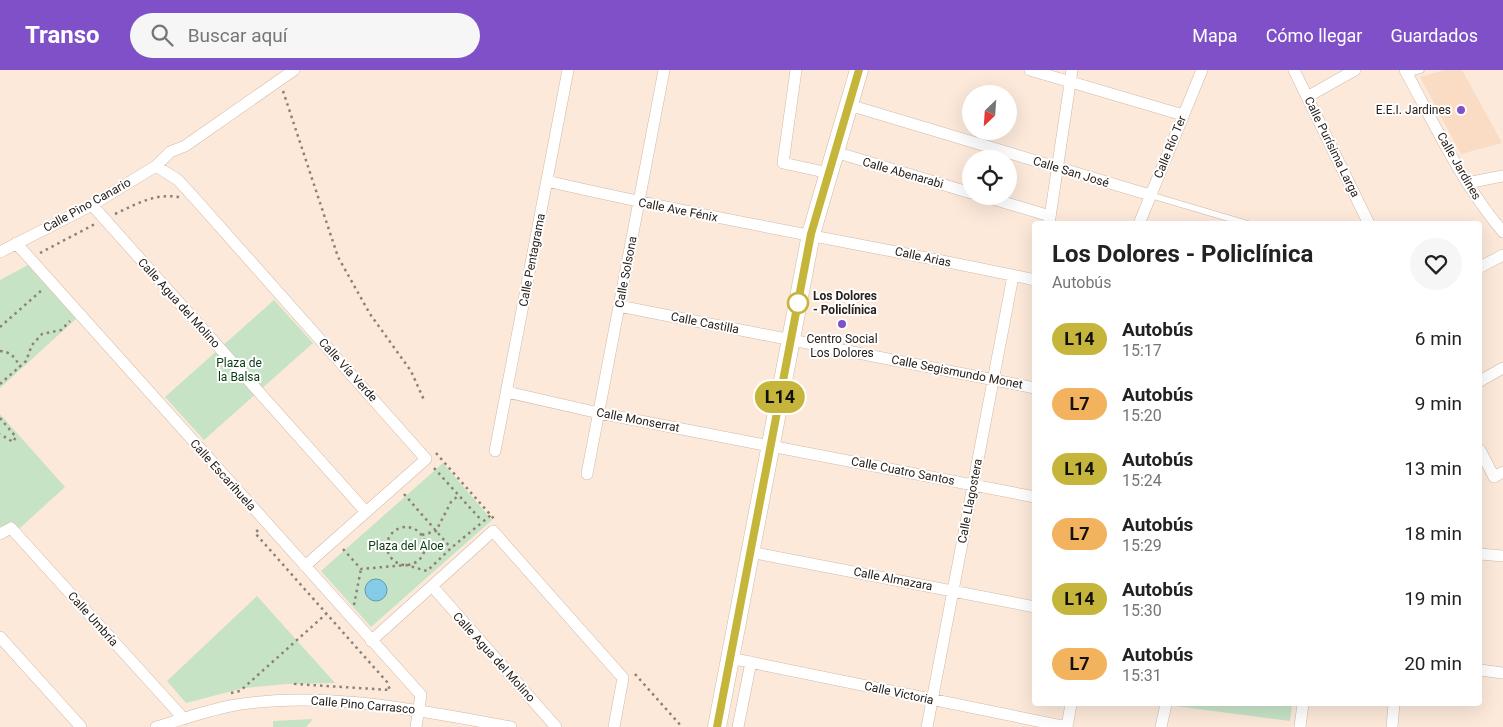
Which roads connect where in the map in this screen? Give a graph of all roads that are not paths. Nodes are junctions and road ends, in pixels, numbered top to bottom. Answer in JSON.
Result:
{"nodes":[{"id":1,"x":294,"y":70,"type":"edge"},
{"id":2,"x":568,"y":70,"type":"edge"},
{"id":3,"x":664,"y":70,"type":"edge"},
{"id":4,"x":796,"y":70,"type":"edge"},
{"id":5,"x":859,"y":70,"type":"edge"},
{"id":6,"x":1030,"y":70,"type":"edge"},
{"id":7,"x":1072,"y":70,"type":"edge"},
{"id":8,"x":1202,"y":70,"type":"edge"},
{"id":9,"x":1294,"y":70,"type":"edge"},
{"id":10,"x":1355,"y":70,"type":"edge"},
{"id":11,"x":1420,"y":70,"type":"edge"},
{"id":12,"x":1406,"y":72,"type":"edge"},
{"id":13,"x":279,"y":75,"type":"edge"},
{"id":14,"x":1070,"y":83,"type":"junction"},
{"id":15,"x":1308,"y":97,"type":"junction"},
{"id":16,"x":849,"y":105,"type":"junction"},
{"id":17,"x":1183,"y":115,"type":"junction"},
{"id":18,"x":835,"y":152,"type":"junction"},
{"id":19,"x":156,"y":166,"type":"junction"},
{"id":20,"x":1058,"y":168,"type":"junction"},
{"id":21,"x":829,"y":174,"type":"junction"},
{"id":22,"x":1503,"y":176,"type":"edge"},
{"id":23,"x":547,"y":181,"type":"junction"},
{"id":24,"x":1467,"y":183,"type":"junction"},
{"id":25,"x":962,"y":190,"type":"edge"},
{"id":26,"x":1150,"y":195,"type":"junction"},
{"id":27,"x":639,"y":203,"type":"junction"},
{"id":28,"x":92,"y":205,"type":"junction"},
{"id":29,"x":1008,"y":205,"type":"edge"},
{"id":30,"x":1050,"y":220,"type":"edge"},
{"id":31,"x":1140,"y":221,"type":"edge"},
{"id":32,"x":1238,"y":221,"type":"edge"},
{"id":33,"x":1368,"y":221,"type":"edge"},
{"id":34,"x":1503,"y":232,"type":"edge"},
{"id":35,"x":811,"y":234,"type":"junction"},
{"id":36,"x":16,"y":243,"type":"junction"},
{"id":37,"x":0,"y":252,"type":"edge"},
{"id":38,"x":1503,"y":255,"type":"edge"},
{"id":39,"x":1482,"y":266,"type":"edge"},
{"id":40,"x":1013,"y":276,"type":"junction"},
{"id":41,"x":1032,"y":279,"type":"edge"},
{"id":42,"x":619,"y":306,"type":"junction"},
{"id":43,"x":791,"y":340,"type":"junction"},
{"id":44,"x":1503,"y":368,"type":"edge"},
{"id":45,"x":994,"y":380,"type":"junction"},
{"id":46,"x":1482,"y":380,"type":"edge"},
{"id":47,"x":1032,"y":387,"type":"edge"},
{"id":48,"x":506,"y":392,"type":"junction"},
{"id":49,"x":599,"y":413,"type":"junction"},
{"id":50,"x":771,"y":445,"type":"junction"},
{"id":51,"x":496,"y":451,"type":"dead end"},
{"id":52,"x":1482,"y":453,"type":"edge"},
{"id":53,"x":588,"y":474,"type":"dead end"},
{"id":54,"x":1498,"y":475,"type":"edge"},
{"id":55,"x":973,"y":485,"type":"junction"},
{"id":56,"x":1032,"y":496,"type":"edge"},
{"id":57,"x":366,"y":512,"type":"junction"},
{"id":58,"x":0,"y":534,"type":"edge"},
{"id":59,"x":750,"y":552,"type":"junction"},
{"id":60,"x":1482,"y":554,"type":"edge"},
{"id":61,"x":1503,"y":556,"type":"edge"},
{"id":62,"x":305,"y":566,"type":"junction"},
{"id":63,"x":432,"y":586,"type":"junction"},
{"id":64,"x":954,"y":590,"type":"junction"},
{"id":65,"x":1032,"y":606,"type":"edge"},
{"id":66,"x":0,"y":638,"type":"edge"},
{"id":67,"x":372,"y":641,"type":"junction"},
{"id":68,"x":730,"y":658,"type":"junction"},
{"id":69,"x":751,"y":662,"type":"junction"},
{"id":70,"x":1482,"y":670,"type":"edge"},
{"id":71,"x":1503,"y":673,"type":"edge"},
{"id":72,"x":933,"y":700,"type":"junction"},
{"id":73,"x":1070,"y":706,"type":"edge"},
{"id":74,"x":1166,"y":706,"type":"edge"},
{"id":75,"x":1303,"y":706,"type":"edge"},
{"id":76,"x":1394,"y":706,"type":"edge"},
{"id":77,"x":418,"y":710,"type":"junction"},
{"id":78,"x":184,"y":719,"type":"junction"},
{"id":79,"x":160,"y":726,"type":"edge"},
{"id":80,"x":81,"y":727,"type":"edge"},
{"id":81,"x":416,"y":727,"type":"edge"},
{"id":82,"x":511,"y":727,"type":"edge"},
{"id":83,"x":556,"y":727,"type":"edge"},
{"id":84,"x":614,"y":727,"type":"edge"},
{"id":85,"x":717,"y":727,"type":"edge"},
{"id":86,"x":738,"y":727,"type":"edge"},
{"id":87,"x":927,"y":727,"type":"edge"},
{"id":88,"x":1067,"y":727,"type":"edge"},
{"id":89,"x":1161,"y":727,"type":"edge"},
{"id":90,"x":1300,"y":727,"type":"edge"},
{"id":91,"x":1392,"y":727,"type":"edge"}],
"edges":[{"from":1,"to":13,"type":"street","name":"Calle Pino Canario"},
{"from":2,"to":23,"type":"street","name":"Calle Pentagrama"},
{"from":3,"to":27,"type":"street","name":"Calle Solsona"},
{"from":4,"to":21,"type":"street"},
{"from":5,"to":16,"type":"main road"},
{"from":6,"to":14,"type":"street"},
{"from":7,"to":14,"type":"street"},
{"from":8,"to":17,"type":"street","name":"Calle Río Ter"},
{"from":9,"to":15,"type":"street","name":"Calle Purísima Larga"},
{"from":10,"to":15,"type":"street"},
{"from":11,"to":12,"type":"lane"},
{"from":12,"to":24,"type":"street","name":"Calle Jardines"},
{"from":13,"to":19,"type":"street","name":"Calle Pino Canario"},
{"from":14,"to":17,"type":"street"},
{"from":14,"to":20,"type":"street"},
{"from":15,"to":33,"type":"street","name":"Calle Purísima Larga"},
{"from":16,"to":18,"type":"main road"},
{"from":16,"to":20,"type":"street","name":"Calle San José"},
{"from":17,"to":26,"type":"street","name":"Calle Río Ter"},
{"from":18,"to":21,"type":"main road"},
{"from":18,"to":25,"type":"street","name":"Calle Abenarabi"},
{"from":19,"to":28,"type":"street","name":"Calle Pino Canario"},
{"from":19,"to":57,"type":"street","name":"Calle Vía Verde"},
{"from":20,"to":26,"type":"street","name":"Calle San José"},
{"from":20,"to":30,"type":"street"},
{"from":21,"to":35,"type":"main road"},
{"from":22,"to":24,"type":"street"},
{"from":23,"to":27,"type":"street","name":"Calle Ave Fénix"},
{"from":23,"to":48,"type":"street","name":"Calle Pentagrama"},
{"from":24,"to":34,"type":"street","name":"Calle Jardines"},
{"from":26,"to":31,"type":"street","name":"Calle Río Ter"},
{"from":26,"to":32,"type":"lane"},
{"from":27,"to":35,"type":"street","name":"Calle Ave Fénix"},
{"from":27,"to":42,"type":"street","name":"Calle Solsona"},
{"from":28,"to":36,"type":"street","name":"Calle Pino Canario"},
{"from":28,"to":57,"type":"street","name":"Calle Agua del Molino"},
{"from":29,"to":30,"type":"street"},
{"from":35,"to":40,"type":"street","name":"Calle Arias"},
{"from":35,"to":43,"type":"main road"},
{"from":36,"to":37,"type":"street","name":"Calle Pino Canario"},
{"from":36,"to":62,"type":"street","name":"Calle Escarihuela"},
{"from":38,"to":39,"type":"street"},
{"from":40,"to":41,"type":"street","name":"Calle Arias"},
{"from":40,"to":45,"type":"street","name":"Calle Llagostera"},
{"from":42,"to":43,"type":"street","name":"Calle Castilla"},
{"from":42,"to":49,"type":"street","name":"Calle Solsona"},
{"from":43,"to":45,"type":"street","name":"Calle Segismundo Monet"},
{"from":43,"to":50,"type":"main road"},
{"from":44,"to":46,"type":"street"},
{"from":45,"to":47,"type":"street","name":"Calle Segismundo Monet"},
{"from":45,"to":55,"type":"street","name":"Calle Llagostera"},
{"from":48,"to":49,"type":"street","name":"Calle Monserrat"},
{"from":48,"to":51,"type":"street","name":"Calle Pentagrama"},
{"from":49,"to":50,"type":"street","name":"Calle Monserrat"},
{"from":49,"to":53,"type":"street","name":"Calle Solsona"},
{"from":50,"to":55,"type":"street","name":"Calle Cuatro Santos"},
{"from":50,"to":59,"type":"main road"},
{"from":52,"to":54,"type":"street"},
{"from":55,"to":56,"type":"street","name":"Calle Cuatro Santos"},
{"from":55,"to":64,"type":"street","name":"Calle Llagostera"},
{"from":57,"to":62,"type":"street","name":"Calle Vía Verde"},
{"from":58,"to":78,"type":"street","name":"Calle Umbría"},
{"from":59,"to":64,"type":"street","name":"Calle Almazara"},
{"from":59,"to":68,"type":"main road"},
{"from":60,"to":61,"type":"street"},
{"from":62,"to":67,"type":"street","name":"Calle Escarihuela"},
{"from":63,"to":67,"type":"street"},
{"from":63,"to":83,"type":"street","name":"Calle Agua del Molino"},
{"from":63,"to":84,"type":"street"},
{"from":64,"to":65,"type":"street","name":"Calle Almazara"},
{"from":64,"to":72,"type":"street","name":"Calle Llagostera"},
{"from":66,"to":80,"type":"street"},
{"from":67,"to":77,"type":"street","name":"Calle Escarihuela"},
{"from":68,"to":69,"type":"street","name":"Calle Victoria"},
{"from":68,"to":85,"type":"main road"},
{"from":69,"to":72,"type":"street","name":"Calle Victoria"},
{"from":69,"to":86,"type":"street"},
{"from":70,"to":71,"type":"street"},
{"from":72,"to":87,"type":"street","name":"Calle Llagostera"},
{"from":72,"to":88,"type":"street","name":"Calle Victoria"},
{"from":73,"to":88,"type":"street"},
{"from":74,"to":89,"type":"street"},
{"from":75,"to":90,"type":"street"},
{"from":76,"to":91,"type":"street"},
{"from":77,"to":78,"type":"street","name":"Calle Pino Carrasco"},
{"from":77,"to":81,"type":"street"},
{"from":77,"to":82,"type":"street","name":"Calle Pino Carrasco"},
{"from":78,"to":79,"type":"street","name":"Calle Pino Carrasco"}]}
